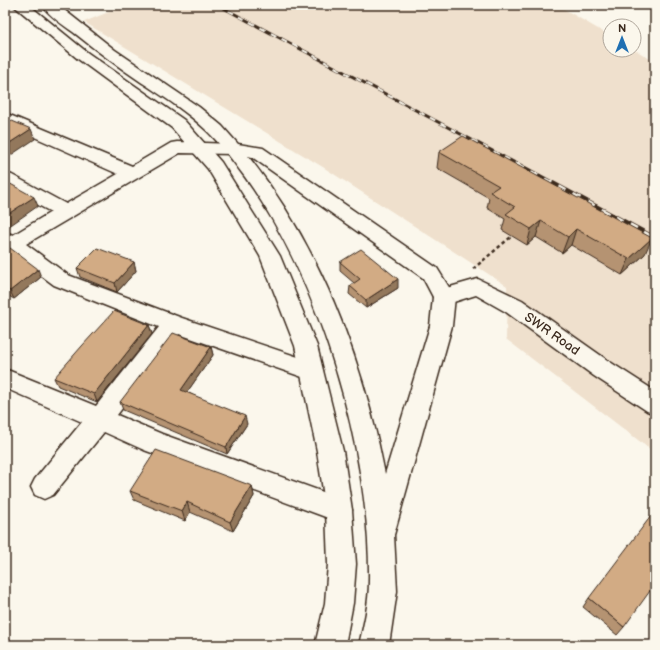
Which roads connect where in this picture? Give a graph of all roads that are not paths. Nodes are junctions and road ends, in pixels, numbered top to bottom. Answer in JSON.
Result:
{"nodes":[{"id":1,"x":20,"y":5,"type":"edge"},
{"id":2,"x":49,"y":5,"type":"edge"},
{"id":3,"x":5,"y":118,"type":"edge"},
{"id":4,"x":200,"y":148,"type":"junction"},
{"id":5,"x":232,"y":149,"type":"junction"},
{"id":6,"x":133,"y":172,"type":"junction"},
{"id":7,"x":5,"y":180,"type":"edge"},
{"id":8,"x":66,"y":212,"type":"junction"},
{"id":9,"x":8,"y":243,"type":"edge"},
{"id":10,"x":444,"y":297,"type":"junction"},
{"id":11,"x":174,"y":324,"type":"junction"},
{"id":12,"x":311,"y":371,"type":"junction"},
{"id":13,"x":5,"y":378,"type":"edge"},
{"id":14,"x":655,"y":404,"type":"edge"},
{"id":15,"x":100,"y":419,"type":"junction"},
{"id":16,"x":44,"y":487,"type":"dead end"},
{"id":17,"x":339,"y":510,"type":"junction"},
{"id":18,"x":381,"y":537,"type":"junction"},
{"id":19,"x":330,"y":645,"type":"edge"},
{"id":20,"x":374,"y":645,"type":"edge"}],
"edges":[{"from":1,"to":4,"type":"main road"},
{"from":2,"to":5,"type":"main road"},
{"from":3,"to":6,"type":"main road"},
{"from":4,"to":5,"type":"main road"},
{"from":4,"to":6,"type":"main road"},
{"from":4,"to":12,"type":"main road"},
{"from":5,"to":10,"type":"main road"},
{"from":5,"to":18,"type":"main road"},
{"from":6,"to":8,"type":"main road"},
{"from":7,"to":8,"type":"main road"},
{"from":8,"to":9,"type":"main road"},
{"from":9,"to":11,"type":"main road"},
{"from":10,"to":14,"type":"main road","name":"SWR Road"},
{"from":10,"to":18,"type":"main road"},
{"from":11,"to":12,"type":"main road"},
{"from":11,"to":15,"type":"main road"},
{"from":12,"to":17,"type":"main road"},
{"from":13,"to":15,"type":"main road"},
{"from":15,"to":16,"type":"main road"},
{"from":15,"to":17,"type":"main road"},
{"from":17,"to":19,"type":"main road"},
{"from":18,"to":20,"type":"main road"}]}
